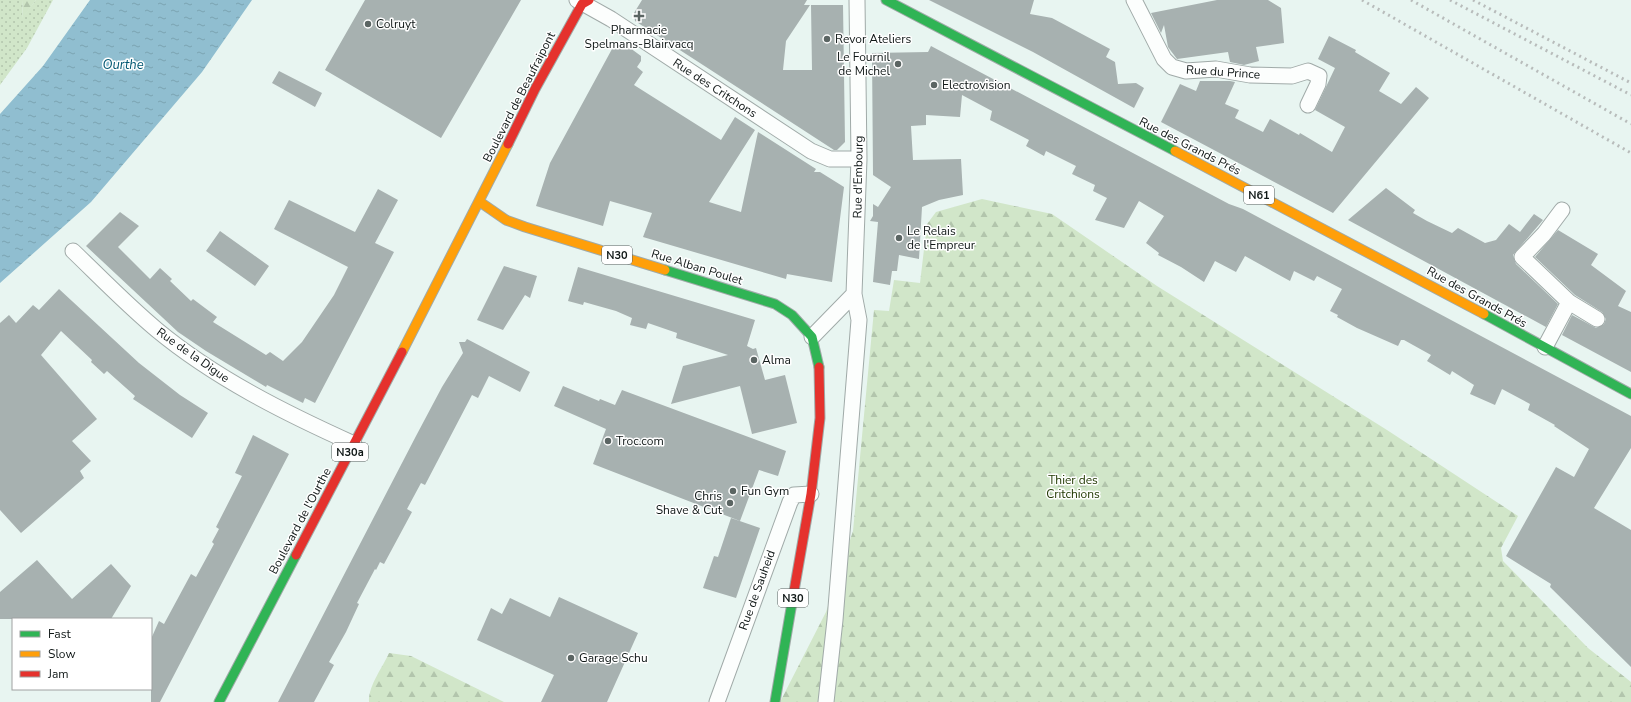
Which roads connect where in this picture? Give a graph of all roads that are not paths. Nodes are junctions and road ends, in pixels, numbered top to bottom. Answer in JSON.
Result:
{"nodes":[{"id":1,"x":857,"y":0,"type":"edge"},
{"id":2,"x":886,"y":0,"type":"edge"},
{"id":3,"x":1134,"y":0,"type":"edge"},
{"id":4,"x":583,"y":1,"type":"edge"},
{"id":5,"x":1308,"y":105,"type":"dead end"},
{"id":6,"x":859,"y":159,"type":"junction"},
{"id":7,"x":480,"y":202,"type":"junction"},
{"id":8,"x":1562,"y":210,"type":"dead end"},
{"id":9,"x":73,"y":250,"type":"dead end"},
{"id":10,"x":854,"y":294,"type":"junction"},
{"id":11,"x":1569,"y":302,"type":"junction"},
{"id":12,"x":1598,"y":319,"type":"dead end"},
{"id":13,"x":812,"y":337,"type":"junction"},
{"id":14,"x":1545,"y":347,"type":"junction"},
{"id":15,"x":1631,"y":394,"type":"edge"},
{"id":16,"x":354,"y":444,"type":"junction"},
{"id":17,"x":811,"y":494,"type":"junction"},
{"id":18,"x":219,"y":702,"type":"edge"},
{"id":19,"x":717,"y":702,"type":"edge"},
{"id":20,"x":775,"y":702,"type":"edge"},
{"id":21,"x":826,"y":702,"type":"edge"}],
"edges":[{"from":1,"to":6,"type":"street","name":"Rue d'Embourg"},
{"from":2,"to":14,"type":"main road","name":"Rue des Grands Prés","number":"N61"},
{"from":3,"to":5,"type":"street","name":"Rue du Prince"},
{"from":4,"to":6,"type":"street","name":"Rue des Critchons"},
{"from":4,"to":7,"type":"main road","name":"Boulevard de Beaufraipont"},
{"from":6,"to":10,"type":"street","name":"Rue d'Embourg"},
{"from":7,"to":13,"type":"main road","name":"Rue Alban Poulet","number":"N30"},
{"from":7,"to":16,"type":"main road","name":"Boulevard de l'Ourthe","number":"N30a"},
{"from":8,"to":11,"type":"street"},
{"from":9,"to":16,"type":"street","name":"Rue de la Digue"},
{"from":10,"to":13,"type":"street"},
{"from":10,"to":21,"type":"street"},
{"from":11,"to":12,"type":"street"},
{"from":11,"to":14,"type":"street"},
{"from":13,"to":17,"type":"main road","name":"Rue Alban Poulet","number":"N30"},
{"from":14,"to":15,"type":"main road","name":"Rue des Grands Prés","number":"N61"},
{"from":16,"to":18,"type":"main road","name":"Boulevard de l'Ourthe","number":"N30a"},
{"from":17,"to":19,"type":"street","name":"Rue de Sauheid"},
{"from":17,"to":20,"type":"main road","number":"N30"}]}
